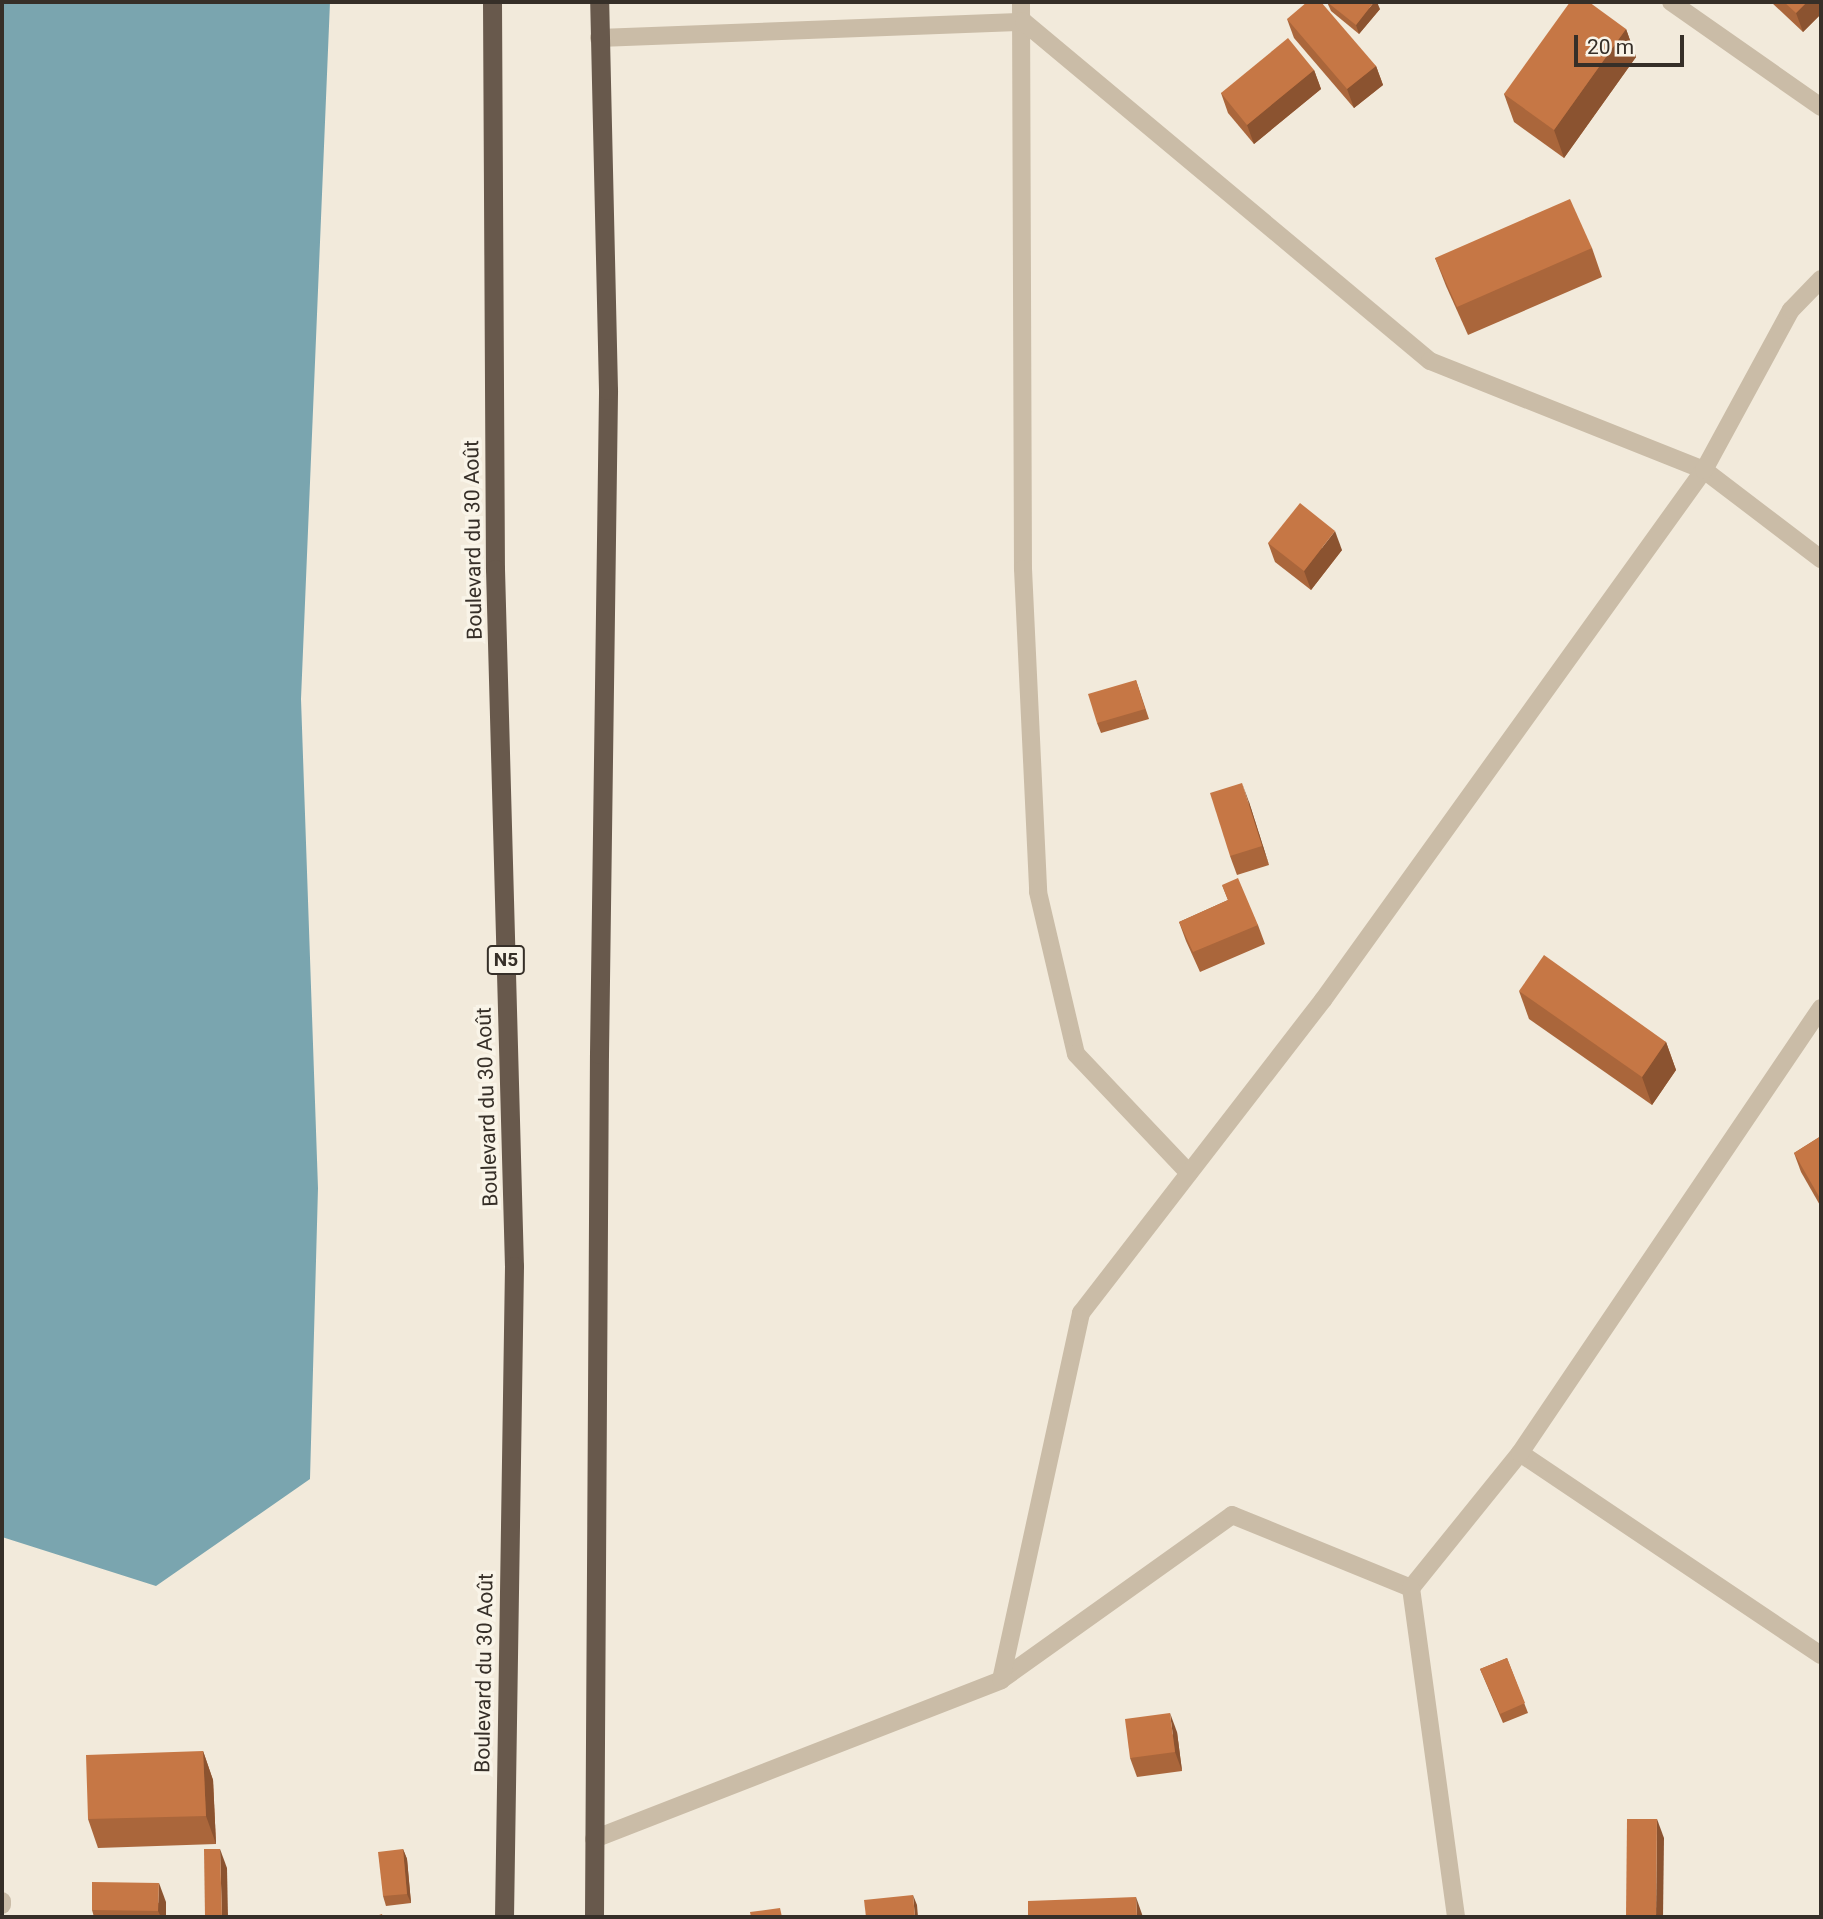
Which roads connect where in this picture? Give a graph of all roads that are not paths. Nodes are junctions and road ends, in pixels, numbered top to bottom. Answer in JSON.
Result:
{"nodes":[{"id":1,"x":492,"y":2,"type":"edge"},
{"id":2,"x":599,"y":2,"type":"edge"},
{"id":3,"x":1021,"y":2,"type":"edge"},
{"id":4,"x":1671,"y":2,"type":"edge"},
{"id":5,"x":1024,"y":22,"type":"junction"},
{"id":6,"x":599,"y":38,"type":"junction"},
{"id":7,"x":1821,"y":107,"type":"edge"},
{"id":8,"x":1821,"y":279,"type":"edge"},
{"id":9,"x":1704,"y":470,"type":"junction"},
{"id":10,"x":1821,"y":559,"type":"edge"},
{"id":11,"x":1821,"y":1008,"type":"edge"},
{"id":12,"x":1189,"y":1173,"type":"junction"},
{"id":13,"x":1520,"y":1453,"type":"junction"},
{"id":14,"x":1411,"y":1588,"type":"junction"},
{"id":15,"x":1821,"y":1655,"type":"edge"},
{"id":16,"x":1001,"y":1680,"type":"junction"},
{"id":17,"x":594,"y":1839,"type":"junction"},
{"id":18,"x":504,"y":1917,"type":"edge"},
{"id":19,"x":594,"y":1917,"type":"edge"},
{"id":20,"x":1456,"y":1917,"type":"edge"}],
"edges":[{"from":1,"to":18,"type":"highway","name":"Boulevard du 30 Août","number":"N5"},
{"from":2,"to":6,"type":"highway"},
{"from":3,"to":5,"type":"street"},
{"from":4,"to":7,"type":"street"},
{"from":5,"to":6,"type":"street"},
{"from":5,"to":9,"type":"street"},
{"from":5,"to":12,"type":"street"},
{"from":6,"to":17,"type":"highway"},
{"from":8,"to":9,"type":"street"},
{"from":9,"to":10,"type":"street"},
{"from":9,"to":12,"type":"street"},
{"from":11,"to":13,"type":"street"},
{"from":12,"to":16,"type":"street"},
{"from":13,"to":14,"type":"street"},
{"from":13,"to":15,"type":"street"},
{"from":14,"to":16,"type":"street"},
{"from":14,"to":20,"type":"street"},
{"from":16,"to":17,"type":"street"},
{"from":17,"to":19,"type":"highway"}]}
